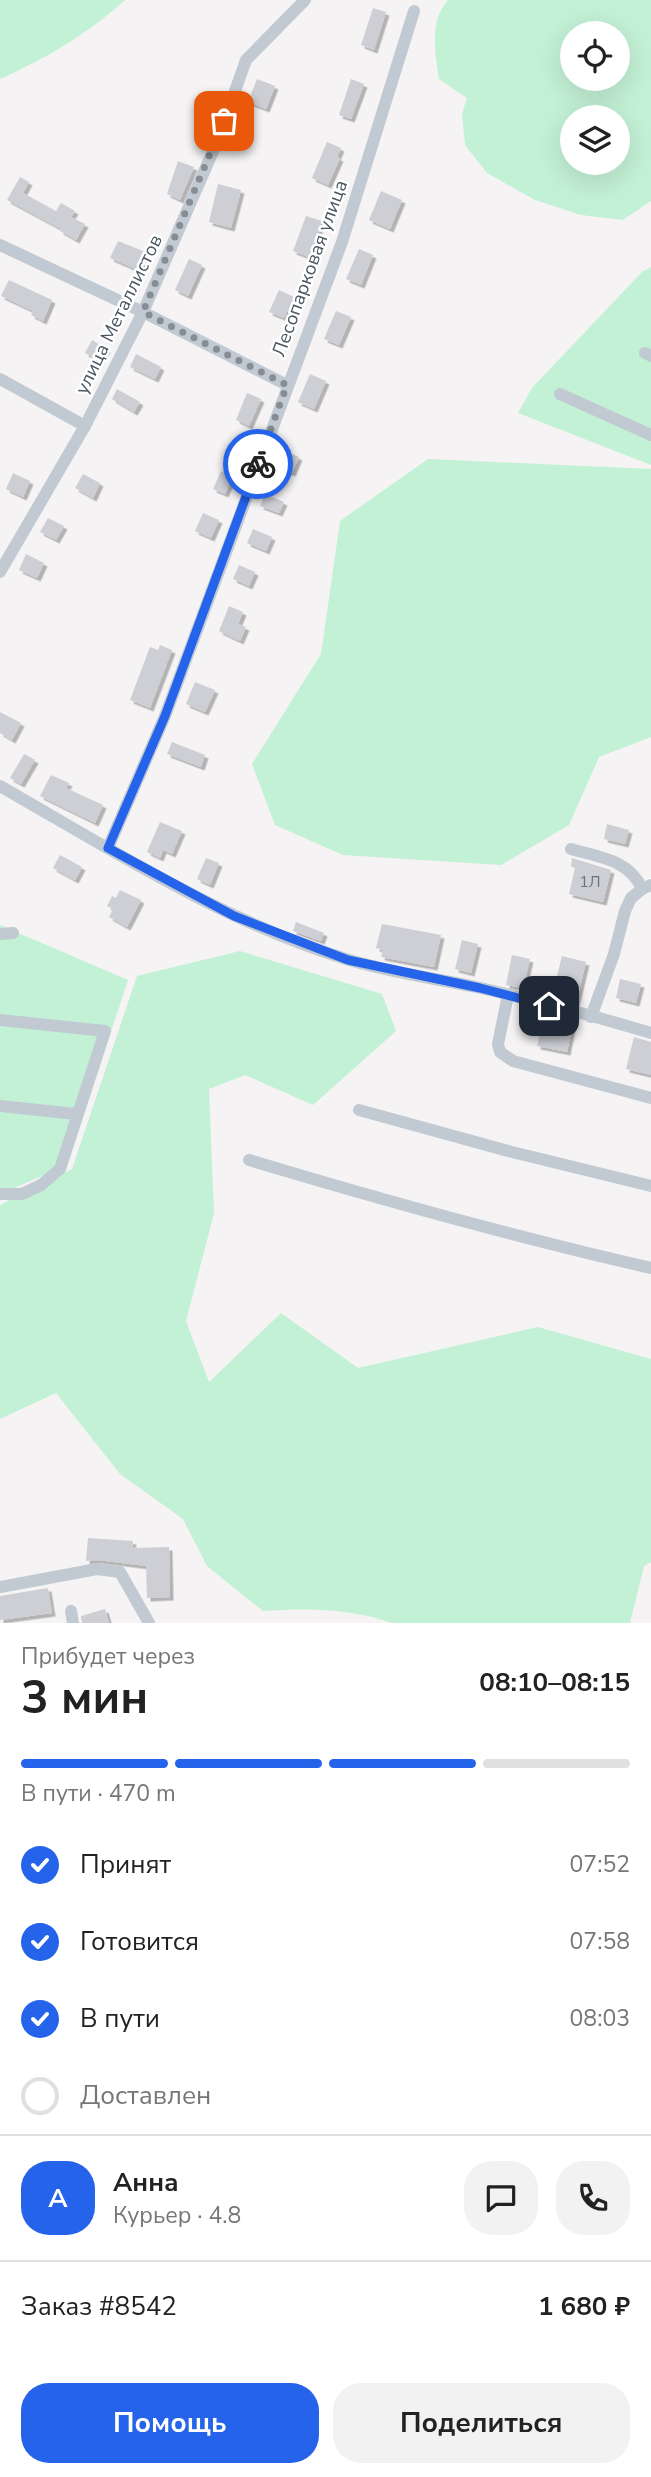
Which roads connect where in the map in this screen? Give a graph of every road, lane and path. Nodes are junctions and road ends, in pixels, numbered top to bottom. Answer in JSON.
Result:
{"nodes":[{"id":1,"x":305,"y":0,"type":"edge"},
{"id":2,"x":414,"y":11,"type":"dead end"},
{"id":3,"x":0,"y":245,"type":"edge"},
{"id":4,"x":143,"y":312,"type":"junction"},
{"id":5,"x":0,"y":379,"type":"edge"},
{"id":6,"x":287,"y":385,"type":"junction"},
{"id":7,"x":560,"y":394,"type":"dead end"},
{"id":8,"x":85,"y":426,"type":"junction"},
{"id":9,"x":651,"y":435,"type":"edge"},
{"id":10,"x":0,"y":572,"type":"edge"},
{"id":11,"x":0,"y":786,"type":"edge"},
{"id":12,"x":108,"y":848,"type":"junction"},
{"id":13,"x":571,"y":849,"type":"dead end"},
{"id":14,"x":646,"y":887,"type":"edge"},
{"id":15,"x":508,"y":995,"type":"junction"},
{"id":16,"x":591,"y":1017,"type":"junction"},
{"id":17,"x":0,"y":1020,"type":"edge"},
{"id":18,"x":651,"y":1033,"type":"edge"},
{"id":19,"x":651,"y":1098,"type":"edge"},
{"id":20,"x":0,"y":1106,"type":"edge"},
{"id":21,"x":359,"y":1110,"type":"dead end"},
{"id":22,"x":76,"y":1114,"type":"junction"},
{"id":23,"x":249,"y":1160,"type":"dead end"},
{"id":24,"x":651,"y":1186,"type":"edge"},
{"id":25,"x":0,"y":1194,"type":"edge"},
{"id":26,"x":651,"y":1268,"type":"edge"},
{"id":27,"x":0,"y":1587,"type":"edge"},
{"id":28,"x":149,"y":1623,"type":"edge"}],
"edges":[{"from":1,"to":4,"type":"street","name":"улица Металлистов"},
{"from":2,"to":6,"type":"street","name":"Лесопарковая улица"},
{"from":3,"to":4,"type":"street"},
{"from":4,"to":6,"type":"street"},
{"from":4,"to":8,"type":"street","name":"улица Металлистов"},
{"from":5,"to":8,"type":"street"},
{"from":6,"to":12,"type":"street","name":"Лесопарковая улица"},
{"from":7,"to":9,"type":"street"},
{"from":8,"to":10,"type":"street","name":"улица Металлистов"},
{"from":11,"to":12,"type":"street"},
{"from":12,"to":15,"type":"street"},
{"from":13,"to":14,"type":"street"},
{"from":14,"to":16,"type":"street"},
{"from":15,"to":16,"type":"street"},
{"from":15,"to":19,"type":"street"},
{"from":16,"to":18,"type":"street"},
{"from":17,"to":22,"type":"street"},
{"from":20,"to":22,"type":"street"},
{"from":21,"to":24,"type":"street"},
{"from":22,"to":25,"type":"street"},
{"from":23,"to":26,"type":"street"},
{"from":27,"to":28,"type":"street"}]}
